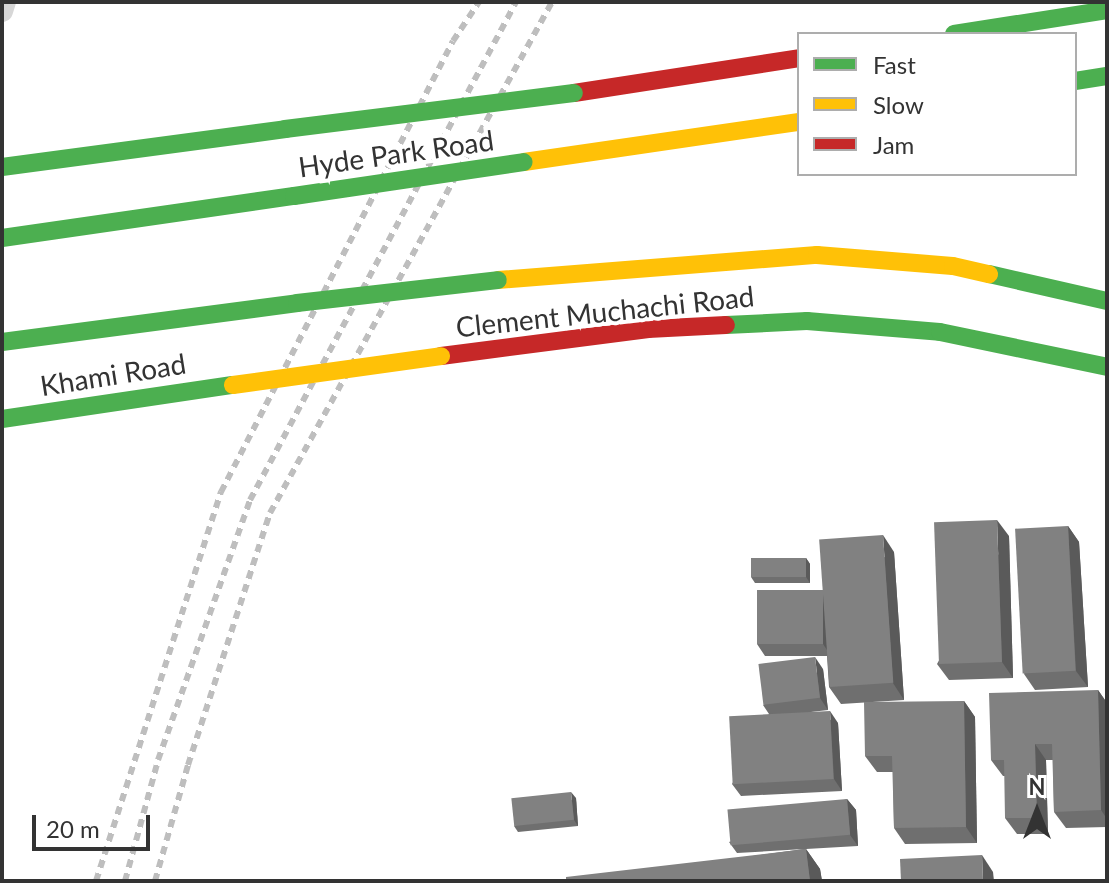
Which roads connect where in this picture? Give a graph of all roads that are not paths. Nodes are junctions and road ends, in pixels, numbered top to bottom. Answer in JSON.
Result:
{"nodes":[{"id":1,"x":5,"y":2,"type":"edge"},
{"id":2,"x":1107,"y":10,"type":"edge"},
{"id":3,"x":2,"y":11,"type":"edge"},
{"id":4,"x":967,"y":32,"type":"edge"},
{"id":5,"x":797,"y":58,"type":"edge"},
{"id":6,"x":1107,"y":76,"type":"edge"},
{"id":7,"x":1077,"y":81,"type":"edge"},
{"id":8,"x":797,"y":122,"type":"edge"},
{"id":9,"x":2,"y":167,"type":"edge"},
{"id":10,"x":2,"y":238,"type":"edge"},
{"id":11,"x":1107,"y":301,"type":"edge"},
{"id":12,"x":2,"y":342,"type":"edge"},
{"id":13,"x":1107,"y":367,"type":"edge"},
{"id":14,"x":233,"y":385,"type":"joint"},
{"id":15,"x":2,"y":419,"type":"edge"}],
"edges":[{"from":1,"to":3,"type":"lane"},
{"from":2,"to":4,"type":"main road"},
{"from":5,"to":9,"type":"main road","name":"Hyde Park Road","bridge":true},
{"from":6,"to":7,"type":"main road"},
{"from":8,"to":10,"type":"main road","name":"Hyde Park Road","bridge":true},
{"from":11,"to":12,"type":"main road","name":"Clement Muchachi Road","bridge":true},
{"from":13,"to":14,"type":"main road","name":"Clement Muchachi Road","bridge":true},
{"from":14,"to":15,"type":"main road","name":"Khami Road"}]}
